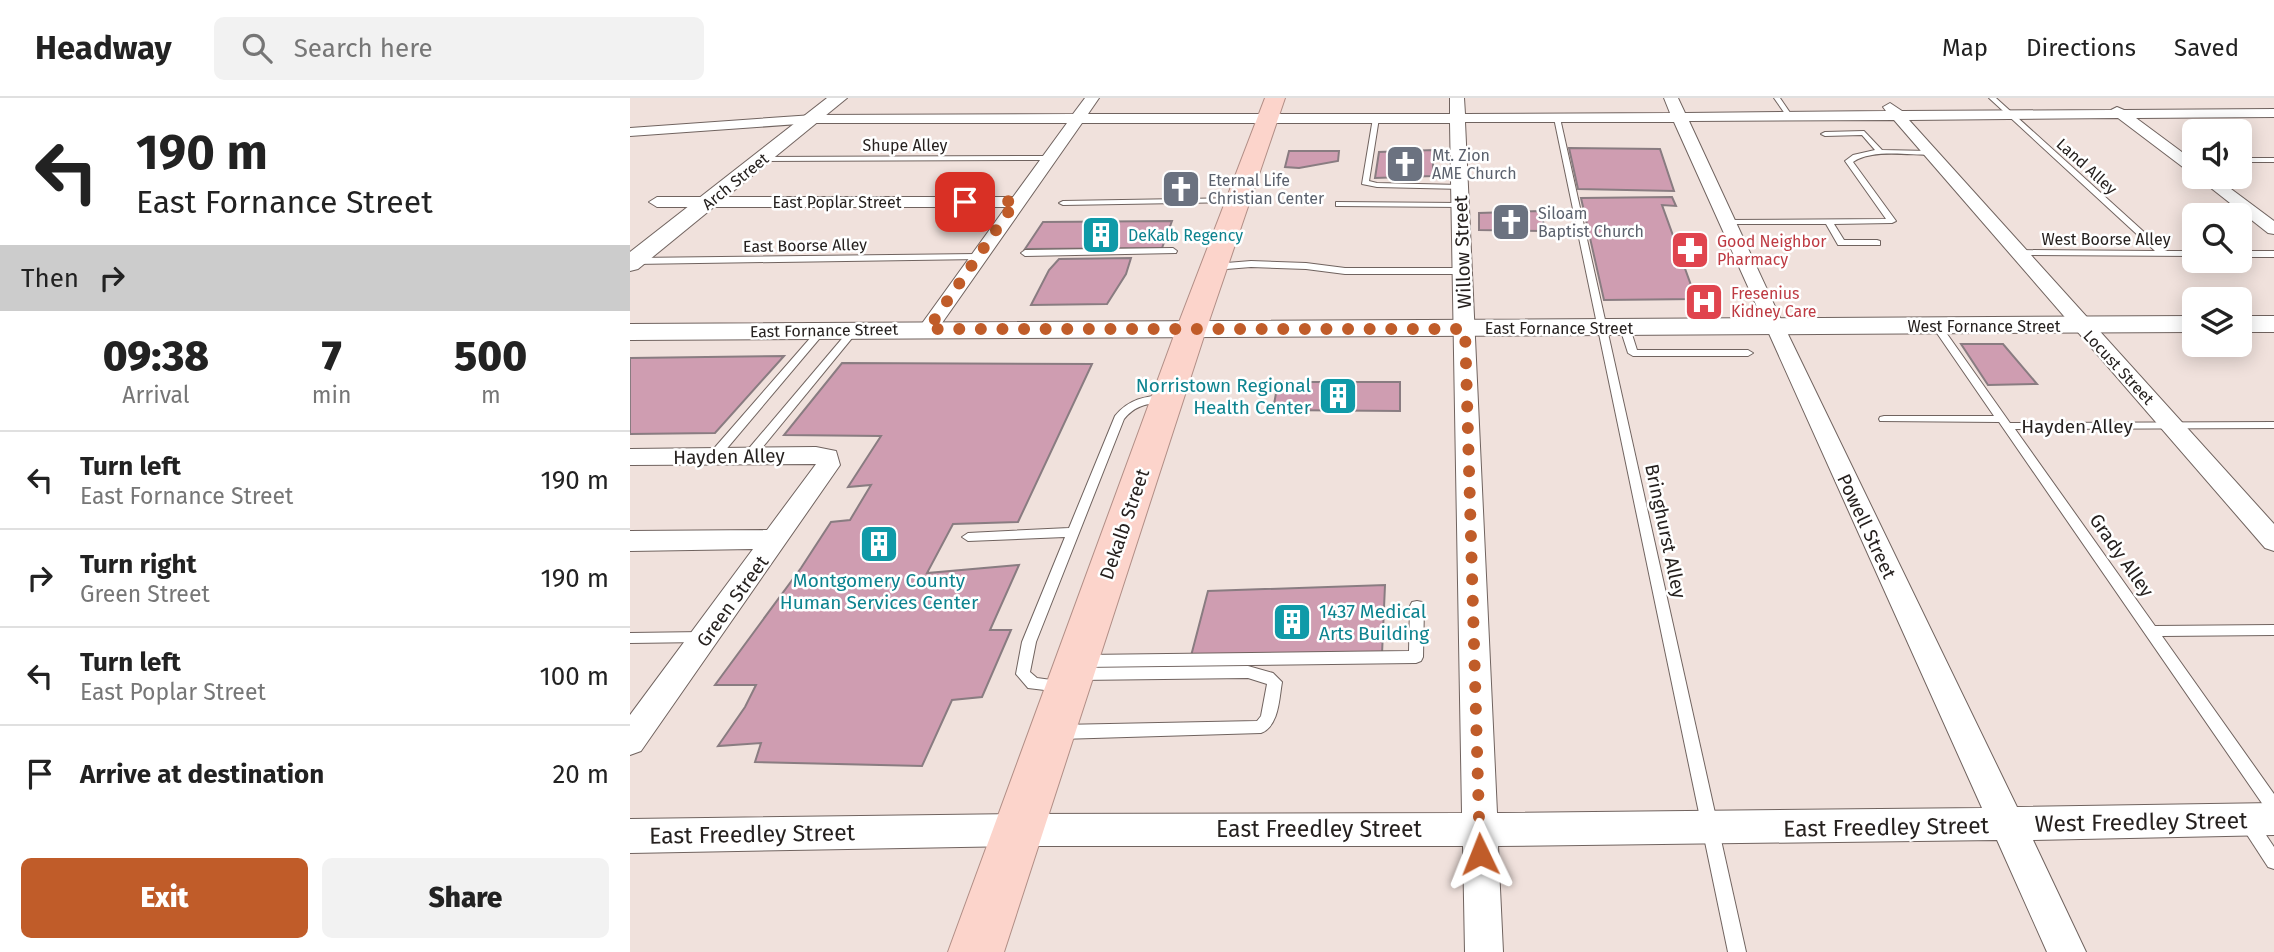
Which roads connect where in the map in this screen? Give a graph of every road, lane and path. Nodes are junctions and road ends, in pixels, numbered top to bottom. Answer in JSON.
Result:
{"nodes":[{"id":1,"x":838,"y":98,"type":"edge"},
{"id":2,"x":1092,"y":98,"type":"edge"},
{"id":3,"x":1777,"y":98,"type":"edge"},
{"id":4,"x":1881,"y":98,"type":"edge"},
{"id":5,"x":1992,"y":98,"type":"edge"},
{"id":6,"x":2099,"y":98,"type":"edge"},
{"id":7,"x":1271,"y":108,"type":"edge"},
{"id":8,"x":1457,"y":108,"type":"edge"},
{"id":9,"x":1675,"y":108,"type":"edge"},
{"id":10,"x":2274,"y":113,"type":"edge"},
{"id":11,"x":2120,"y":114,"type":"junction"},
{"id":12,"x":2011,"y":115,"type":"junction"},
{"id":13,"x":1897,"y":116,"type":"junction"},
{"id":14,"x":1790,"y":117,"type":"junction"},
{"id":15,"x":1376,"y":118,"type":"junction"},
{"id":16,"x":1557,"y":118,"type":"junction"},
{"id":17,"x":813,"y":119,"type":"junction"},
{"id":18,"x":1077,"y":119,"type":"junction"},
{"id":19,"x":630,"y":132,"type":"edge"},
{"id":20,"x":1825,"y":134,"type":"dead end"},
{"id":21,"x":1881,"y":153,"type":"junction"},
{"id":22,"x":1930,"y":153,"type":"junction"},
{"id":23,"x":2182,"y":157,"type":"edge"},
{"id":24,"x":1049,"y":158,"type":"junction"},
{"id":25,"x":762,"y":159,"type":"junction"},
{"id":26,"x":2252,"y":160,"type":"edge"},
{"id":27,"x":2274,"y":160,"type":"edge"},
{"id":28,"x":2221,"y":189,"type":"edge"},
{"id":29,"x":1460,"y":196,"type":"junction"},
{"id":30,"x":1238,"y":200,"type":"junction"},
{"id":31,"x":1016,"y":201,"type":"junction"},
{"id":32,"x":657,"y":202,"type":"dead end"},
{"id":33,"x":708,"y":203,"type":"junction"},
{"id":34,"x":1063,"y":203,"type":"dead end"},
{"id":35,"x":1339,"y":204,"type":"dead end"},
{"id":36,"x":1828,"y":221,"type":"junction"},
{"id":37,"x":1727,"y":222,"type":"junction"},
{"id":38,"x":2274,"y":229,"type":"edge"},
{"id":39,"x":1877,"y":243,"type":"dead end"},
{"id":40,"x":1173,"y":251,"type":"dead end"},
{"id":41,"x":1025,"y":253,"type":"dead end"},
{"id":42,"x":2016,"y":253,"type":"junction"},
{"id":43,"x":2163,"y":254,"type":"junction"},
{"id":44,"x":2182,"y":254,"type":"edge"},
{"id":45,"x":2252,"y":254,"type":"edge"},
{"id":46,"x":2274,"y":254,"type":"edge"},
{"id":47,"x":977,"y":257,"type":"junction"},
{"id":48,"x":632,"y":262,"type":"edge"},
{"id":49,"x":1214,"y":267,"type":"junction"},
{"id":50,"x":1462,"y":271,"type":"junction"},
{"id":51,"x":2182,"y":324,"type":"edge"},
{"id":52,"x":2252,"y":324,"type":"edge"},
{"id":53,"x":2274,"y":324,"type":"edge"},
{"id":54,"x":2080,"y":325,"type":"junction"},
{"id":55,"x":1774,"y":326,"type":"junction"},
{"id":56,"x":1937,"y":326,"type":"junction"},
{"id":57,"x":1614,"y":328,"type":"junction"},
{"id":58,"x":928,"y":329,"type":"junction"},
{"id":59,"x":1465,"y":329,"type":"junction"},
{"id":60,"x":822,"y":330,"type":"junction"},
{"id":61,"x":854,"y":330,"type":"junction"},
{"id":62,"x":1191,"y":330,"type":"junction"},
{"id":63,"x":630,"y":332,"type":"edge"},
{"id":64,"x":1748,"y":353,"type":"dead end"},
{"id":65,"x":1167,"y":398,"type":"junction"},
{"id":66,"x":1884,"y":419,"type":"dead end"},
{"id":67,"x":2004,"y":422,"type":"junction"},
{"id":68,"x":2274,"y":425,"type":"edge"},
{"id":69,"x":2174,"y":426,"type":"junction"},
{"id":70,"x":714,"y":456,"type":"junction"},
{"id":71,"x":749,"y":456,"type":"junction"},
{"id":72,"x":630,"y":457,"type":"edge"},
{"id":73,"x":827,"y":457,"type":"joint"},
{"id":74,"x":1072,"y":532,"type":"junction"},
{"id":75,"x":968,"y":537,"type":"dead end"},
{"id":76,"x":776,"y":539,"type":"junction"},
{"id":77,"x":630,"y":541,"type":"edge"},
{"id":78,"x":2274,"y":541,"type":"edge"},
{"id":79,"x":1417,"y":606,"type":"dead end"},
{"id":80,"x":2274,"y":630,"type":"edge"},
{"id":81,"x":2152,"y":631,"type":"junction"},
{"id":82,"x":706,"y":637,"type":"junction"},
{"id":83,"x":630,"y":638,"type":"edge"},
{"id":84,"x":1072,"y":674,"type":"junction"},
{"id":85,"x":1052,"y":732,"type":"junction"},
{"id":86,"x":630,"y":741,"type":"edge"},
{"id":87,"x":2265,"y":815,"type":"edge"},
{"id":88,"x":2007,"y":825,"type":"junction"},
{"id":89,"x":1479,"y":829,"type":"junction"},
{"id":90,"x":1710,"y":829,"type":"junction"},
{"id":91,"x":1018,"y":830,"type":"junction"},
{"id":92,"x":630,"y":836,"type":"edge"},
{"id":93,"x":2274,"y":862,"type":"edge"},
{"id":94,"x":976,"y":952,"type":"edge"},
{"id":95,"x":1484,"y":952,"type":"edge"},
{"id":96,"x":1737,"y":952,"type":"edge"},
{"id":97,"x":2067,"y":952,"type":"edge"}],
"edges":[{"from":1,"to":17,"type":"street","name":"Arch Street"},
{"from":2,"to":18,"type":"street"},
{"from":3,"to":14,"type":"lane"},
{"from":4,"to":13,"type":"street","name":"Locust Street"},
{"from":5,"to":12,"type":"lane","name":"Land Alley"},
{"from":6,"to":11,"type":"street"},
{"from":7,"to":15,"type":"street"},
{"from":7,"to":18,"type":"street"},
{"from":7,"to":30,"type":"highway","name":"Dekalb Street"},
{"from":8,"to":15,"type":"street"},
{"from":8,"to":16,"type":"street"},
{"from":8,"to":29,"type":"street","name":"Willow Street"},
{"from":9,"to":14,"type":"street"},
{"from":9,"to":16,"type":"street"},
{"from":9,"to":37,"type":"street","name":"Powell Street"},
{"from":10,"to":11,"type":"street"},
{"from":11,"to":12,"type":"street"},
{"from":11,"to":23,"type":"street"},
{"from":12,"to":13,"type":"street"},
{"from":12,"to":43,"type":"lane","name":"Land Alley"},
{"from":13,"to":14,"type":"street"},
{"from":13,"to":22,"type":"street","name":"Locust Street"},
{"from":15,"to":29,"type":"lane"},
{"from":16,"to":57,"type":"lane","name":"Bringhurst Alley"},
{"from":17,"to":18,"type":"street"},
{"from":17,"to":19,"type":"street"},
{"from":17,"to":25,"type":"street","name":"Arch Street"},
{"from":18,"to":24,"type":"street"},
{"from":20,"to":21,"type":"lane"},
{"from":21,"to":22,"type":"lane"},
{"from":21,"to":36,"type":"lane"},
{"from":22,"to":42,"type":"street","name":"Locust Street"},
{"from":24,"to":25,"type":"lane","name":"Shupe Alley"},
{"from":24,"to":31,"type":"street"},
{"from":25,"to":33,"type":"street","name":"Arch Street"},
{"from":26,"to":27,"type":"lane"},
{"from":28,"to":38,"type":"street"},
{"from":29,"to":35,"type":"lane"},
{"from":29,"to":50,"type":"street","name":"Willow Street"},
{"from":30,"to":34,"type":"lane"},
{"from":30,"to":49,"type":"highway","name":"Dekalb Street"},
{"from":31,"to":33,"type":"street","name":"East Poplar Street"},
{"from":31,"to":47,"type":"street"},
{"from":32,"to":33,"type":"street","name":"East Poplar Street"},
{"from":33,"to":48,"type":"street","name":"Arch Street"},
{"from":36,"to":37,"type":"lane"},
{"from":36,"to":39,"type":"lane"},
{"from":37,"to":55,"type":"street","name":"Powell Street"},
{"from":40,"to":41,"type":"lane"},
{"from":42,"to":43,"type":"lane","name":"West Boorse Alley"},
{"from":42,"to":54,"type":"street","name":"Locust Street"},
{"from":43,"to":44,"type":"lane","name":"West Boorse Alley"},
{"from":45,"to":46,"type":"lane"},
{"from":47,"to":48,"type":"lane","name":"East Boorse Alley"},
{"from":47,"to":58,"type":"street"},
{"from":49,"to":50,"type":"lane"},
{"from":49,"to":62,"type":"highway","name":"Dekalb Street"},
{"from":50,"to":59,"type":"street","name":"Willow Street"},
{"from":51,"to":54,"type":"street","name":"West Fornance Street"},
{"from":52,"to":53,"type":"street"},
{"from":54,"to":56,"type":"street","name":"West Fornance Street"},
{"from":54,"to":69,"type":"street","name":"Locust Street"},
{"from":55,"to":56,"type":"street","name":"West Fornance Street"},
{"from":55,"to":57,"type":"street","name":"East Fornance Street"},
{"from":55,"to":88,"type":"street","name":"Powell Street"},
{"from":56,"to":67,"type":"lane","name":"Grady Alley"},
{"from":57,"to":59,"type":"street","name":"East Fornance Street"},
{"from":57,"to":64,"type":"lane"},
{"from":57,"to":90,"type":"lane","name":"Bringhurst Alley"},
{"from":58,"to":61,"type":"street","name":"East Fornance Street"},
{"from":58,"to":62,"type":"street","name":"East Fornance Street"},
{"from":59,"to":62,"type":"street","name":"East Fornance Street"},
{"from":59,"to":89,"type":"street","name":"Willow Street"},
{"from":60,"to":61,"type":"street","name":"East Fornance Street"},
{"from":60,"to":63,"type":"street","name":"East Fornance Street"},
{"from":60,"to":70,"type":"lane"},
{"from":61,"to":71,"type":"lane"},
{"from":62,"to":65,"type":"highway","name":"Dekalb Street"},
{"from":65,"to":74,"type":"lane"},
{"from":65,"to":84,"type":"highway","name":"Dekalb Street"},
{"from":66,"to":67,"type":"lane","name":"Hayden Alley"},
{"from":67,"to":69,"type":"lane","name":"Hayden Alley"},
{"from":67,"to":81,"type":"lane","name":"Grady Alley"},
{"from":68,"to":69,"type":"lane","name":"Hayden Alley"},
{"from":69,"to":78,"type":"street","name":"Locust Street"},
{"from":70,"to":71,"type":"street","name":"Hayden Alley"},
{"from":70,"to":72,"type":"street","name":"Hayden Alley"},
{"from":71,"to":73,"type":"street","name":"Hayden Alley"},
{"from":73,"to":76,"type":"street","name":"Green Street"},
{"from":74,"to":75,"type":"lane"},
{"from":74,"to":84,"type":"lane"},
{"from":76,"to":77,"type":"street"},
{"from":76,"to":82,"type":"street","name":"Green Street"},
{"from":79,"to":84,"type":"lane"},
{"from":80,"to":81,"type":"lane"},
{"from":81,"to":87,"type":"lane","name":"Grady Alley"},
{"from":82,"to":83,"type":"lane"},
{"from":82,"to":86,"type":"street","name":"Green Street"},
{"from":84,"to":85,"type":"highway","name":"Dekalb Street"},
{"from":84,"to":85,"type":"lane"},
{"from":85,"to":91,"type":"highway","name":"Dekalb Street"},
{"from":87,"to":88,"type":"street","name":"West Freedley Street"},
{"from":87,"to":93,"type":"lane","name":"Grady Alley"},
{"from":88,"to":90,"type":"street","name":"East Freedley Street"},
{"from":88,"to":97,"type":"street","name":"Powell Street"},
{"from":89,"to":90,"type":"street","name":"East Freedley Street"},
{"from":89,"to":91,"type":"street","name":"East Freedley Street"},
{"from":89,"to":95,"type":"street","name":"Willow Street"},
{"from":90,"to":96,"type":"lane","name":"Bringhurst Alley"},
{"from":91,"to":92,"type":"street","name":"East Freedley Street"},
{"from":91,"to":94,"type":"highway","name":"Dekalb Street"}]}
